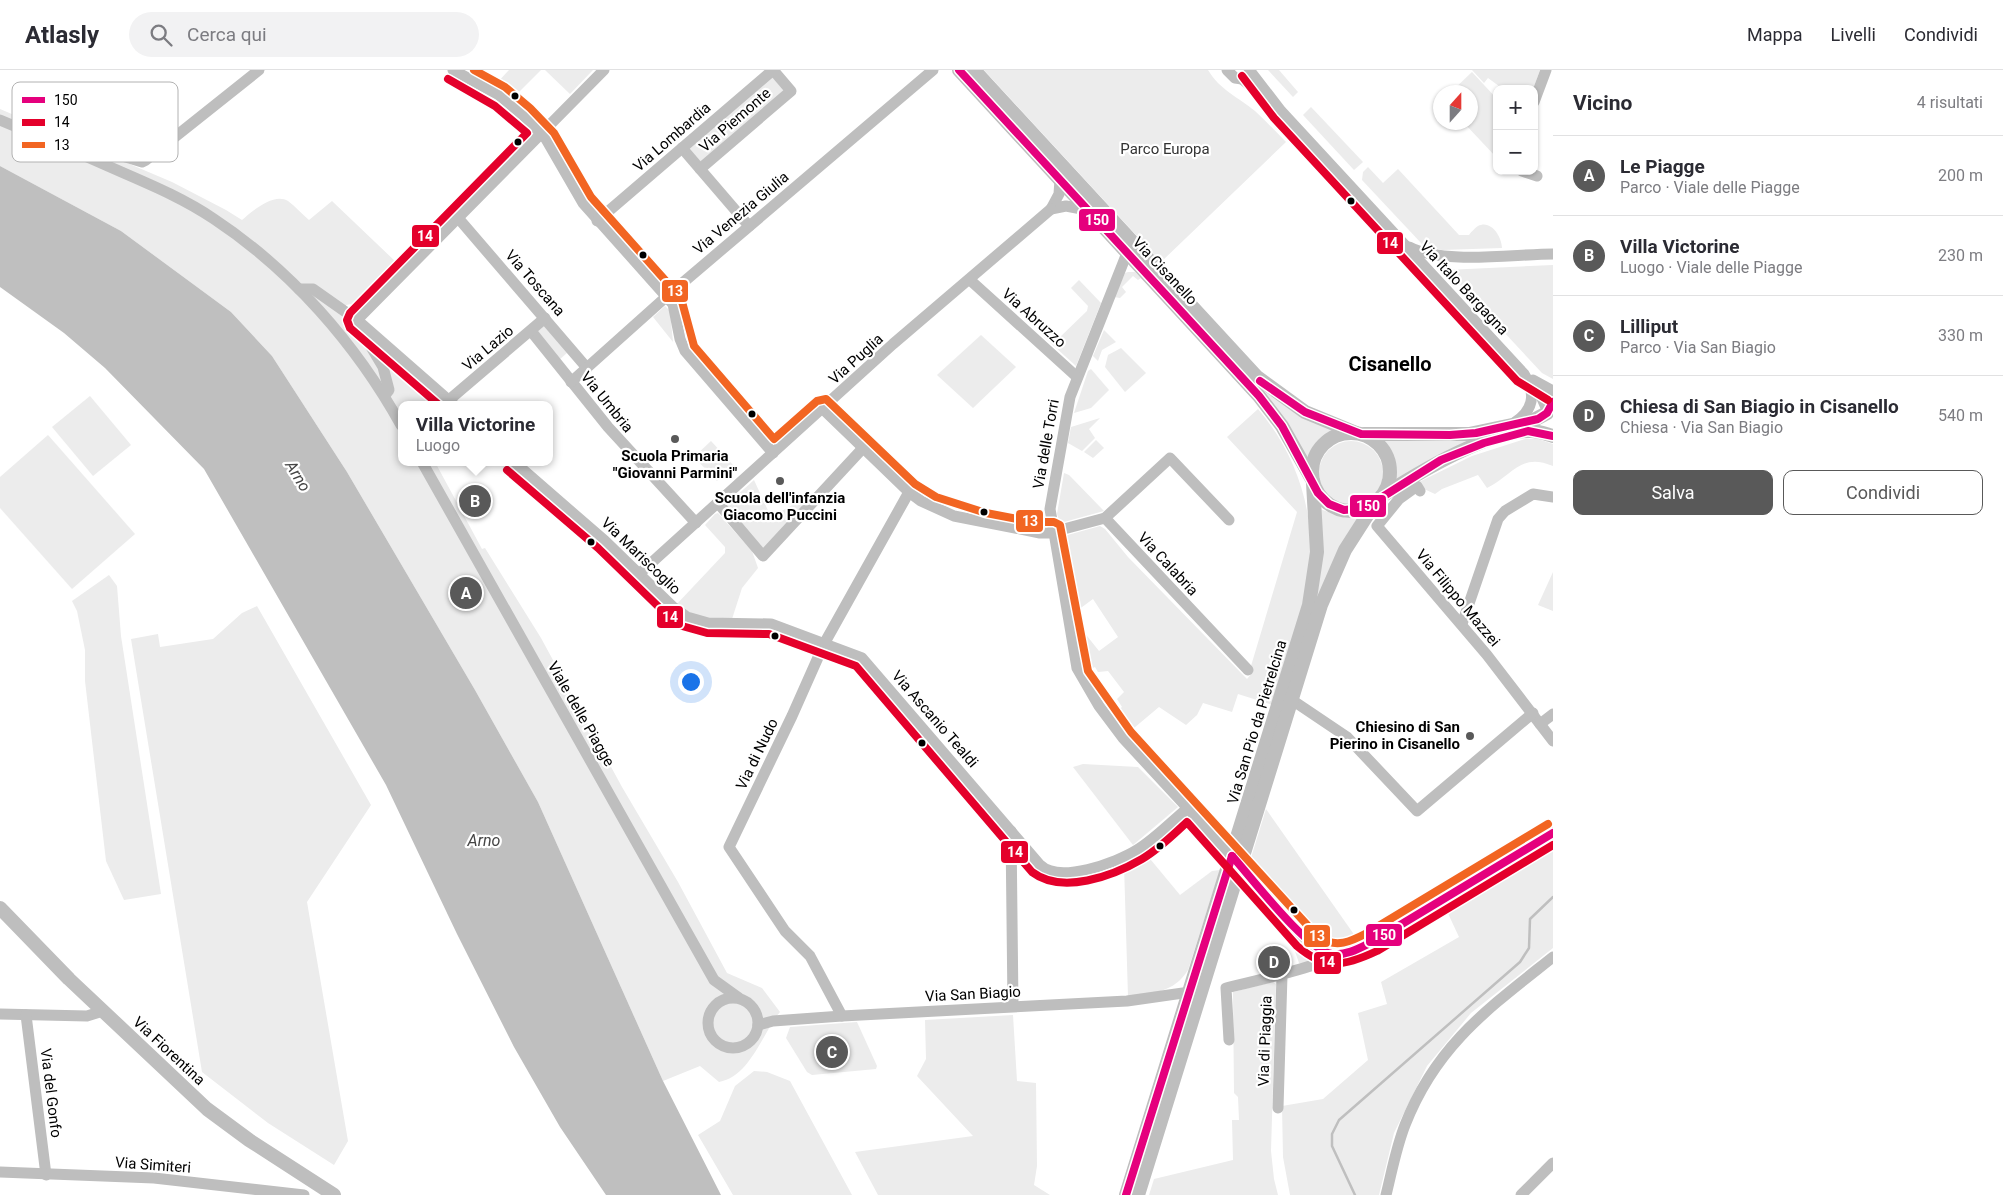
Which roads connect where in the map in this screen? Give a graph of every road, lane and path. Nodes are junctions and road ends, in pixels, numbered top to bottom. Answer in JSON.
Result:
{"nodes":[{"id":1,"x":259,"y":70,"type":"edge"},
{"id":2,"x":453,"y":70,"type":"edge"},
{"id":3,"x":604,"y":70,"type":"edge"},
{"id":4,"x":933,"y":70,"type":"edge"},
{"id":5,"x":959,"y":70,"type":"edge"},
{"id":6,"x":974,"y":70,"type":"edge"},
{"id":7,"x":1227,"y":70,"type":"edge"},
{"id":8,"x":1546,"y":70,"type":"edge"},
{"id":9,"x":768,"y":71,"type":"edge"},
{"id":10,"x":1247,"y":73,"type":"edge"},
{"id":11,"x":1538,"y":91,"type":"edge"},
{"id":12,"x":0,"y":120,"type":"edge"},
{"id":13,"x":12,"y":125,"type":"edge"},
{"id":14,"x":541,"y":133,"type":"junction"},
{"id":15,"x":178,"y":135,"type":"edge"},
{"id":16,"x":682,"y":148,"type":"junction"},
{"id":17,"x":99,"y":162,"type":"edge"},
{"id":18,"x":700,"y":170,"type":"junction"},
{"id":19,"x":1534,"y":175,"type":"edge"},
{"id":20,"x":1537,"y":176,"type":"dead end"},
{"id":21,"x":1060,"y":180,"type":"junction"},
{"id":22,"x":1051,"y":209,"type":"junction"},
{"id":23,"x":1087,"y":210,"type":"junction"},
{"id":24,"x":459,"y":219,"type":"junction"},
{"id":25,"x":598,"y":221,"type":"junction"},
{"id":26,"x":749,"y":226,"type":"junction"},
{"id":27,"x":1404,"y":244,"type":"junction"},
{"id":28,"x":1127,"y":253,"type":"junction"},
{"id":29,"x":1553,"y":254,"type":"edge"},
{"id":30,"x":1447,"y":257,"type":"junction"},
{"id":31,"x":970,"y":280,"type":"junction"},
{"id":32,"x":1438,"y":282,"type":"junction"},
{"id":33,"x":298,"y":289,"type":"junction"},
{"id":34,"x":666,"y":297,"type":"junction"},
{"id":35,"x":546,"y":318,"type":"junction"},
{"id":36,"x":357,"y":320,"type":"junction"},
{"id":37,"x":531,"y":331,"type":"junction"},
{"id":38,"x":574,"y":352,"type":"junction"},
{"id":39,"x":558,"y":365,"type":"junction"},
{"id":40,"x":587,"y":368,"type":"junction"},
{"id":41,"x":1077,"y":377,"type":"junction"},
{"id":42,"x":1526,"y":377,"type":"junction"},
{"id":43,"x":571,"y":382,"type":"junction"},
{"id":44,"x":1553,"y":391,"type":"edge"},
{"id":45,"x":384,"y":396,"type":"junction"},
{"id":46,"x":450,"y":401,"type":"edge"},
{"id":47,"x":452,"y":401,"type":"edge"},
{"id":48,"x":823,"y":409,"type":"junction"},
{"id":49,"x":1549,"y":409,"type":"edge"},
{"id":50,"x":398,"y":420,"type":"edge"},
{"id":51,"x":1510,"y":425,"type":"junction"},
{"id":52,"x":1358,"y":434,"type":"junction"},
{"id":53,"x":1553,"y":435,"type":"edge"},
{"id":54,"x":863,"y":448,"type":"junction"},
{"id":55,"x":773,"y":453,"type":"junction"},
{"id":56,"x":424,"y":466,"type":"edge"},
{"id":57,"x":519,"y":466,"type":"edge"},
{"id":58,"x":1313,"y":482,"type":"junction"},
{"id":59,"x":1420,"y":491,"type":"dead end"},
{"id":60,"x":909,"y":492,"type":"junction"},
{"id":61,"x":1553,"y":497,"type":"edge"},
{"id":62,"x":1378,"y":499,"type":"junction"},
{"id":63,"x":718,"y":503,"type":"junction"},
{"id":64,"x":1105,"y":518,"type":"junction"},
{"id":65,"x":1229,"y":520,"type":"dead end"},
{"id":66,"x":696,"y":523,"type":"junction"},
{"id":67,"x":1053,"y":532,"type":"junction"},
{"id":68,"x":639,"y":574,"type":"junction"},
{"id":69,"x":1462,"y":624,"type":"junction"},
{"id":70,"x":824,"y":644,"type":"junction"},
{"id":71,"x":1248,"y":670,"type":"dead end"},
{"id":72,"x":1292,"y":700,"type":"junction"},
{"id":73,"x":1532,"y":713,"type":"junction"},
{"id":74,"x":1553,"y":714,"type":"edge"},
{"id":75,"x":1540,"y":724,"type":"junction"},
{"id":76,"x":1553,"y":741,"type":"edge"},
{"id":77,"x":1188,"y":808,"type":"junction"},
{"id":78,"x":1011,"y":831,"type":"junction"},
{"id":79,"x":1553,"y":833,"type":"edge"},
{"id":80,"x":1237,"y":861,"type":"junction"},
{"id":81,"x":0,"y":908,"type":"edge"},
{"id":82,"x":1345,"y":956,"type":"junction"},
{"id":83,"x":1553,"y":957,"type":"edge"},
{"id":84,"x":1282,"y":975,"type":"junction"},
{"id":85,"x":714,"y":980,"type":"junction"},
{"id":86,"x":1190,"y":992,"type":"junction"},
{"id":87,"x":739,"y":998,"type":"junction"},
{"id":88,"x":716,"y":1005,"type":"junction"},
{"id":89,"x":1013,"y":1006,"type":"junction"},
{"id":90,"x":102,"y":1011,"type":"junction"},
{"id":91,"x":0,"y":1014,"type":"edge"},
{"id":92,"x":26,"y":1015,"type":"junction"},
{"id":93,"x":842,"y":1016,"type":"junction"},
{"id":94,"x":758,"y":1025,"type":"junction"},
{"id":95,"x":1229,"y":1040,"type":"dead end"},
{"id":96,"x":1278,"y":1108,"type":"dead end"},
{"id":97,"x":1553,"y":1163,"type":"edge"},
{"id":98,"x":0,"y":1172,"type":"edge"},
{"id":99,"x":46,"y":1175,"type":"junction"},
{"id":100,"x":304,"y":1195,"type":"edge"},
{"id":101,"x":331,"y":1195,"type":"edge"},
{"id":102,"x":1126,"y":1195,"type":"edge"},
{"id":103,"x":1138,"y":1195,"type":"edge"},
{"id":104,"x":1386,"y":1195,"type":"edge"},
{"id":105,"x":1521,"y":1195,"type":"edge"}],
"edges":[{"from":1,"to":15,"type":"street"},
{"from":2,"to":14,"type":"street"},
{"from":3,"to":14,"type":"street"},
{"from":4,"to":26,"type":"street","name":"Via Venezia Giulia"},
{"from":5,"to":21,"type":"main road","name":"Via Cisanello"},
{"from":6,"to":52,"type":"main road","name":"Via Cisanello"},
{"from":7,"to":10,"type":"street","name":"Via Italo Bargagna"},
{"from":8,"to":11,"type":"street"},
{"from":9,"to":16,"type":"street","name":"Via Lombardia"},
{"from":9,"to":18,"type":"street","name":"Via Piemonte"},
{"from":10,"to":27,"type":"street","name":"Via Italo Bargagna"},
{"from":12,"to":13,"type":"street"},
{"from":14,"to":24,"type":"street"},
{"from":14,"to":25,"type":"street"},
{"from":16,"to":18,"type":"street"},
{"from":16,"to":25,"type":"street","name":"Via Lombardia"},
{"from":17,"to":33,"type":"street"},
{"from":18,"to":26,"type":"street"},
{"from":19,"to":20,"type":"street"},
{"from":21,"to":22,"type":"street","name":"Via Puglia"},
{"from":21,"to":23,"type":"main road","name":"Via Cisanello"},
{"from":22,"to":23,"type":"street"},
{"from":22,"to":31,"type":"street","name":"Via Puglia"},
{"from":23,"to":28,"type":"main road","name":"Via Cisanello"},
{"from":24,"to":35,"type":"street","name":"Via Toscana"},
{"from":24,"to":36,"type":"street"},
{"from":25,"to":34,"type":"street"},
{"from":26,"to":34,"type":"street","name":"Via Venezia Giulia"},
{"from":27,"to":30,"type":"street"},
{"from":27,"to":32,"type":"street","name":"Via Italo Bargagna"},
{"from":28,"to":41,"type":"street","name":"Via delle Torri"},
{"from":28,"to":58,"type":"main road","name":"Via Cisanello"},
{"from":29,"to":30,"type":"street"},
{"from":30,"to":32,"type":"street"},
{"from":31,"to":41,"type":"street","name":"Via Abruzzo"},
{"from":31,"to":48,"type":"street","name":"Via Puglia"},
{"from":32,"to":42,"type":"street","name":"Via Italo Bargagna"},
{"from":33,"to":36,"type":"street"},
{"from":33,"to":45,"type":"street"},
{"from":34,"to":40,"type":"street","name":"Via Venezia Giulia"},
{"from":34,"to":55,"type":"street"},
{"from":35,"to":37,"type":"street","name":"Via Lazio"},
{"from":35,"to":38,"type":"street","name":"Via Toscana"},
{"from":36,"to":45,"type":"street"},
{"from":36,"to":46,"type":"street"},
{"from":37,"to":39,"type":"street","name":"Via Umbria"},
{"from":37,"to":47,"type":"street","name":"Via Lazio"},
{"from":38,"to":39,"type":"street"},
{"from":38,"to":40,"type":"street","name":"Via Toscana"},
{"from":39,"to":43,"type":"street","name":"Via Umbria"},
{"from":40,"to":43,"type":"street","name":"Via Venezia Giulia"},
{"from":41,"to":67,"type":"street","name":"Via delle Torri"},
{"from":42,"to":44,"type":"street","name":"Via Italo Bargagna"},
{"from":42,"to":49,"type":"street","name":"Via Italo Bargagna"},
{"from":42,"to":51,"type":"street"},
{"from":43,"to":66,"type":"street","name":"Via Umbria"},
{"from":45,"to":50,"type":"street"},
{"from":48,"to":54,"type":"street"},
{"from":48,"to":55,"type":"street","name":"Via Puglia"},
{"from":49,"to":51,"type":"main road"},
{"from":49,"to":53,"type":"main road"},
{"from":51,"to":52,"type":"main road"},
{"from":52,"to":58,"type":"main road"},
{"from":52,"to":62,"type":"main road"},
{"from":53,"to":62,"type":"main road"},
{"from":54,"to":60,"type":"street"},
{"from":54,"to":63,"type":"street"},
{"from":55,"to":63,"type":"street","name":"Via Puglia"},
{"from":56,"to":85,"type":"street","name":"Viale delle Piagge"},
{"from":57,"to":68,"type":"street","name":"Via Mariscoglio"},
{"from":58,"to":62,"type":"main road"},
{"from":58,"to":80,"type":"main road","name":"Via San Pio da Pietrelcina"},
{"from":59,"to":69,"type":"street","name":"Via Filippo Mazzei"},
{"from":60,"to":67,"type":"street"},
{"from":60,"to":70,"type":"street","name":"Via di Nudo"},
{"from":61,"to":69,"type":"street"},
{"from":62,"to":72,"type":"main road","name":"Via San Pio da Pietrelcina"},
{"from":63,"to":66,"type":"street","name":"Via Puglia"},
{"from":64,"to":65,"type":"street"},
{"from":64,"to":67,"type":"street"},
{"from":64,"to":71,"type":"street","name":"Via Calabria"},
{"from":66,"to":68,"type":"street","name":"Via Puglia"},
{"from":67,"to":77,"type":"street","name":"Via delle Torri"},
{"from":68,"to":70,"type":"street","name":"Via Mariscoglio"},
{"from":69,"to":73,"type":"street","name":"Via Filippo Mazzei"},
{"from":70,"to":78,"type":"street","name":"Via Ascanio Tealdi"},
{"from":70,"to":93,"type":"street","name":"Via di Nudo"},
{"from":72,"to":73,"type":"street"},
{"from":72,"to":80,"type":"main road","name":"Via San Pio da Pietrelcina"},
{"from":73,"to":75,"type":"street","name":"Via Filippo Mazzei"},
{"from":74,"to":75,"type":"street"},
{"from":75,"to":76,"type":"street","name":"Via Filippo Mazzei"},
{"from":77,"to":78,"type":"street","name":"Via Ascanio Tealdi"},
{"from":77,"to":80,"type":"street","name":"Via delle Torri"},
{"from":78,"to":89,"type":"street"},
{"from":79,"to":82,"type":"street"},
{"from":80,"to":82,"type":"street","name":"Via delle Torri"},
{"from":80,"to":86,"type":"main road","name":"Via San Pio da Pietrelcina"},
{"from":80,"to":103,"type":"main road","name":"Via San Pio da Pietrelcina"},
{"from":81,"to":90,"type":"main road","name":"Via Fiorentina"},
{"from":82,"to":84,"type":"street"},
{"from":83,"to":104,"type":"street"},
{"from":84,"to":95,"type":"street"},
{"from":84,"to":96,"type":"street","name":"Via di Piaggia"},
{"from":85,"to":87,"type":"street","name":"Viale delle Piagge"},
{"from":85,"to":88,"type":"street","name":"Viale delle Piagge"},
{"from":86,"to":89,"type":"street","name":"Via San Biagio"},
{"from":86,"to":102,"type":"main road","name":"Via San Pio da Pietrelcina"},
{"from":87,"to":88,"type":"street"},
{"from":87,"to":94,"type":"street"},
{"from":88,"to":94,"type":"street"},
{"from":89,"to":93,"type":"street","name":"Via San Biagio"},
{"from":90,"to":92,"type":"street"},
{"from":90,"to":101,"type":"main road","name":"Via Fiorentina"},
{"from":91,"to":92,"type":"street"},
{"from":92,"to":99,"type":"street","name":"Via del Gonfo"},
{"from":93,"to":94,"type":"street","name":"Via San Biagio"},
{"from":97,"to":105,"type":"street"},
{"from":98,"to":99,"type":"street","name":"Via Simiteri"},
{"from":99,"to":100,"type":"street","name":"Via Simiteri"}]}
